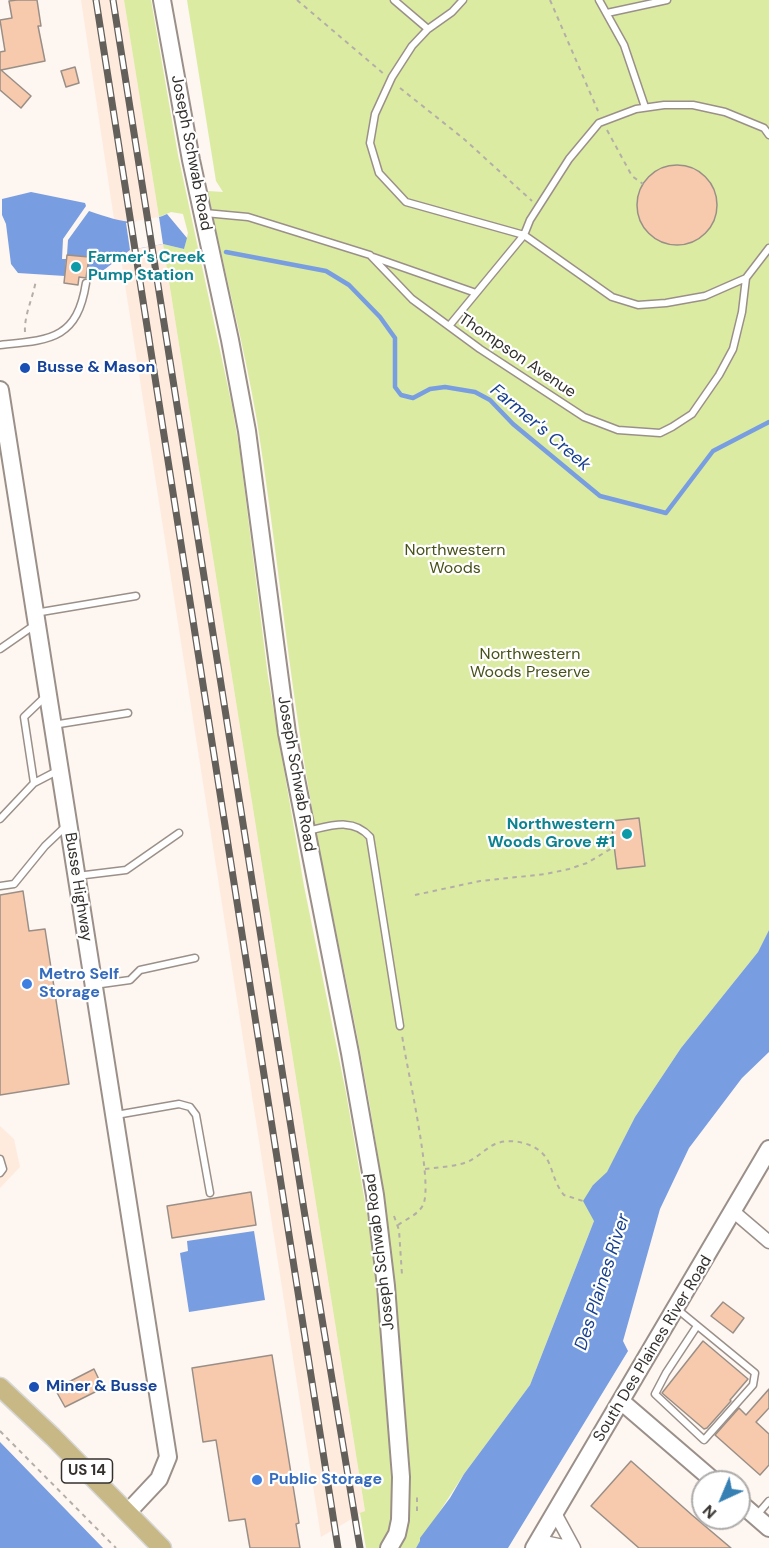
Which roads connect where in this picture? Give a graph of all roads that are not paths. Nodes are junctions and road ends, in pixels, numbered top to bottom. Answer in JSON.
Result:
{"nodes":[{"id":1,"x":162,"y":0,"type":"edge"},
{"id":2,"x":394,"y":0,"type":"edge"},
{"id":3,"x":463,"y":0,"type":"edge"},
{"id":4,"x":599,"y":0,"type":"edge"},
{"id":5,"x":667,"y":0,"type":"edge"},
{"id":6,"x":607,"y":13,"type":"junction"},
{"id":7,"x":428,"y":29,"type":"junction"},
{"id":8,"x":645,"y":107,"type":"junction"},
{"id":9,"x":769,"y":135,"type":"edge"},
{"id":10,"x":202,"y":213,"type":"junction"},
{"id":11,"x":524,"y":235,"type":"junction"},
{"id":12,"x":769,"y":248,"type":"edge"},
{"id":13,"x":370,"y":255,"type":"junction"},
{"id":14,"x":746,"y":278,"type":"junction"},
{"id":15,"x":86,"y":283,"type":"dead end"},
{"id":16,"x":476,"y":293,"type":"junction"},
{"id":17,"x":449,"y":326,"type":"junction"},
{"id":18,"x":0,"y":345,"type":"edge"},
{"id":19,"x":0,"y":390,"type":"edge"},
{"id":20,"x":5,"y":460,"type":"edge"},
{"id":21,"x":136,"y":596,"type":"dead end"},
{"id":22,"x":36,"y":618,"type":"junction"},
{"id":23,"x":0,"y":649,"type":"edge"},
{"id":24,"x":48,"y":694,"type":"junction"},
{"id":25,"x":128,"y":713,"type":"dead end"},
{"id":26,"x":52,"y":725,"type":"junction"},
{"id":27,"x":59,"y":770,"type":"junction"},
{"id":28,"x":34,"y":783,"type":"junction"},
{"id":29,"x":0,"y":819,"type":"edge"},
{"id":30,"x":68,"y":824,"type":"junction"},
{"id":31,"x":306,"y":832,"type":"junction"},
{"id":32,"x":179,"y":833,"type":"dead end"},
{"id":33,"x":76,"y":876,"type":"junction"},
{"id":34,"x":0,"y":886,"type":"edge"},
{"id":35,"x":195,"y":958,"type":"dead end"},
{"id":36,"x":93,"y":985,"type":"junction"},
{"id":37,"x":400,"y":1026,"type":"road end"},
{"id":38,"x":114,"y":1115,"type":"junction"},
{"id":39,"x":767,"y":1158,"type":"edge"},
{"id":40,"x":0,"y":1159,"type":"edge"},
{"id":41,"x":0,"y":1173,"type":"edge"},
{"id":42,"x":210,"y":1193,"type":"dead end"},
{"id":43,"x":734,"y":1212,"type":"junction"},
{"id":44,"x":769,"y":1242,"type":"edge"},
{"id":45,"x":676,"y":1309,"type":"junction"},
{"id":46,"x":697,"y":1326,"type":"junction"},
{"id":47,"x":0,"y":1387,"type":"edge"},
{"id":48,"x":622,"y":1402,"type":"junction"},
{"id":49,"x":702,"y":1470,"type":"edge"},
{"id":50,"x":769,"y":1501,"type":"edge"},
{"id":51,"x":128,"y":1512,"type":"junction"},
{"id":52,"x":751,"y":1512,"type":"edge"},
{"id":53,"x":555,"y":1513,"type":"junction"},
{"id":54,"x":756,"y":1516,"type":"junction"},
{"id":55,"x":769,"y":1528,"type":"edge"},
{"id":56,"x":537,"y":1544,"type":"edge"},
{"id":57,"x":162,"y":1548,"type":"edge"},
{"id":58,"x":389,"y":1548,"type":"edge"},
{"id":59,"x":573,"y":1548,"type":"edge"}],
"edges":[{"from":1,"to":10,"type":"street","name":"Joseph Schwab Road"},
{"from":2,"to":7,"type":"lane"},
{"from":3,"to":7,"type":"lane"},
{"from":4,"to":6,"type":"lane"},
{"from":5,"to":6,"type":"lane"},
{"from":6,"to":8,"type":"lane"},
{"from":7,"to":11,"type":"lane"},
{"from":8,"to":9,"type":"lane"},
{"from":8,"to":11,"type":"lane"},
{"from":10,"to":13,"type":"lane","name":"Thompson Avenue"},
{"from":10,"to":31,"type":"street","name":"Joseph Schwab Road"},
{"from":11,"to":14,"type":"lane"},
{"from":11,"to":16,"type":"lane"},
{"from":12,"to":14,"type":"lane"},
{"from":13,"to":16,"type":"lane"},
{"from":13,"to":17,"type":"lane","name":"Thompson Avenue"},
{"from":14,"to":17,"type":"lane","name":"Thompson Avenue"},
{"from":15,"to":18,"type":"lane"},
{"from":16,"to":17,"type":"lane"},
{"from":19,"to":20,"type":"street","name":"Busse Highway"},
{"from":20,"to":22,"type":"street","name":"Busse Highway"},
{"from":21,"to":22,"type":"lane"},
{"from":22,"to":23,"type":"lane"},
{"from":22,"to":24,"type":"street","name":"Busse Highway"},
{"from":24,"to":26,"type":"street","name":"Busse Highway"},
{"from":24,"to":28,"type":"lane"},
{"from":25,"to":26,"type":"lane"},
{"from":26,"to":27,"type":"street","name":"Busse Highway"},
{"from":27,"to":28,"type":"lane"},
{"from":27,"to":30,"type":"street","name":"Busse Highway"},
{"from":28,"to":29,"type":"lane"},
{"from":30,"to":33,"type":"street","name":"Busse Highway"},
{"from":30,"to":34,"type":"lane"},
{"from":31,"to":37,"type":"lane"},
{"from":31,"to":58,"type":"street","name":"Joseph Schwab Road"},
{"from":32,"to":33,"type":"lane"},
{"from":33,"to":36,"type":"street","name":"Busse Highway"},
{"from":35,"to":36,"type":"lane"},
{"from":36,"to":38,"type":"street","name":"Busse Highway"},
{"from":38,"to":42,"type":"lane"},
{"from":38,"to":51,"type":"street","name":"Busse Highway"},
{"from":39,"to":43,"type":"street","name":"South Des Plaines River Road"},
{"from":40,"to":41,"type":"lane"},
{"from":43,"to":44,"type":"street"},
{"from":43,"to":45,"type":"street","name":"South Des Plaines River Road"},
{"from":45,"to":46,"type":"lane"},
{"from":45,"to":48,"type":"street","name":"South Des Plaines River Road"},
{"from":46,"to":46,"type":"lane"},
{"from":47,"to":51,"type":"main road","number":"US 14"},
{"from":48,"to":49,"type":"street"},
{"from":48,"to":53,"type":"street","name":"South Des Plaines River Road"},
{"from":50,"to":54,"type":"lane"},
{"from":51,"to":57,"type":"main road","number":"US 14"},
{"from":52,"to":54,"type":"street"},
{"from":53,"to":56,"type":"street","name":"South Des Plaines River Road"},
{"from":53,"to":59,"type":"street"},
{"from":54,"to":55,"type":"street"},
{"from":56,"to":59,"type":"street"}]}
